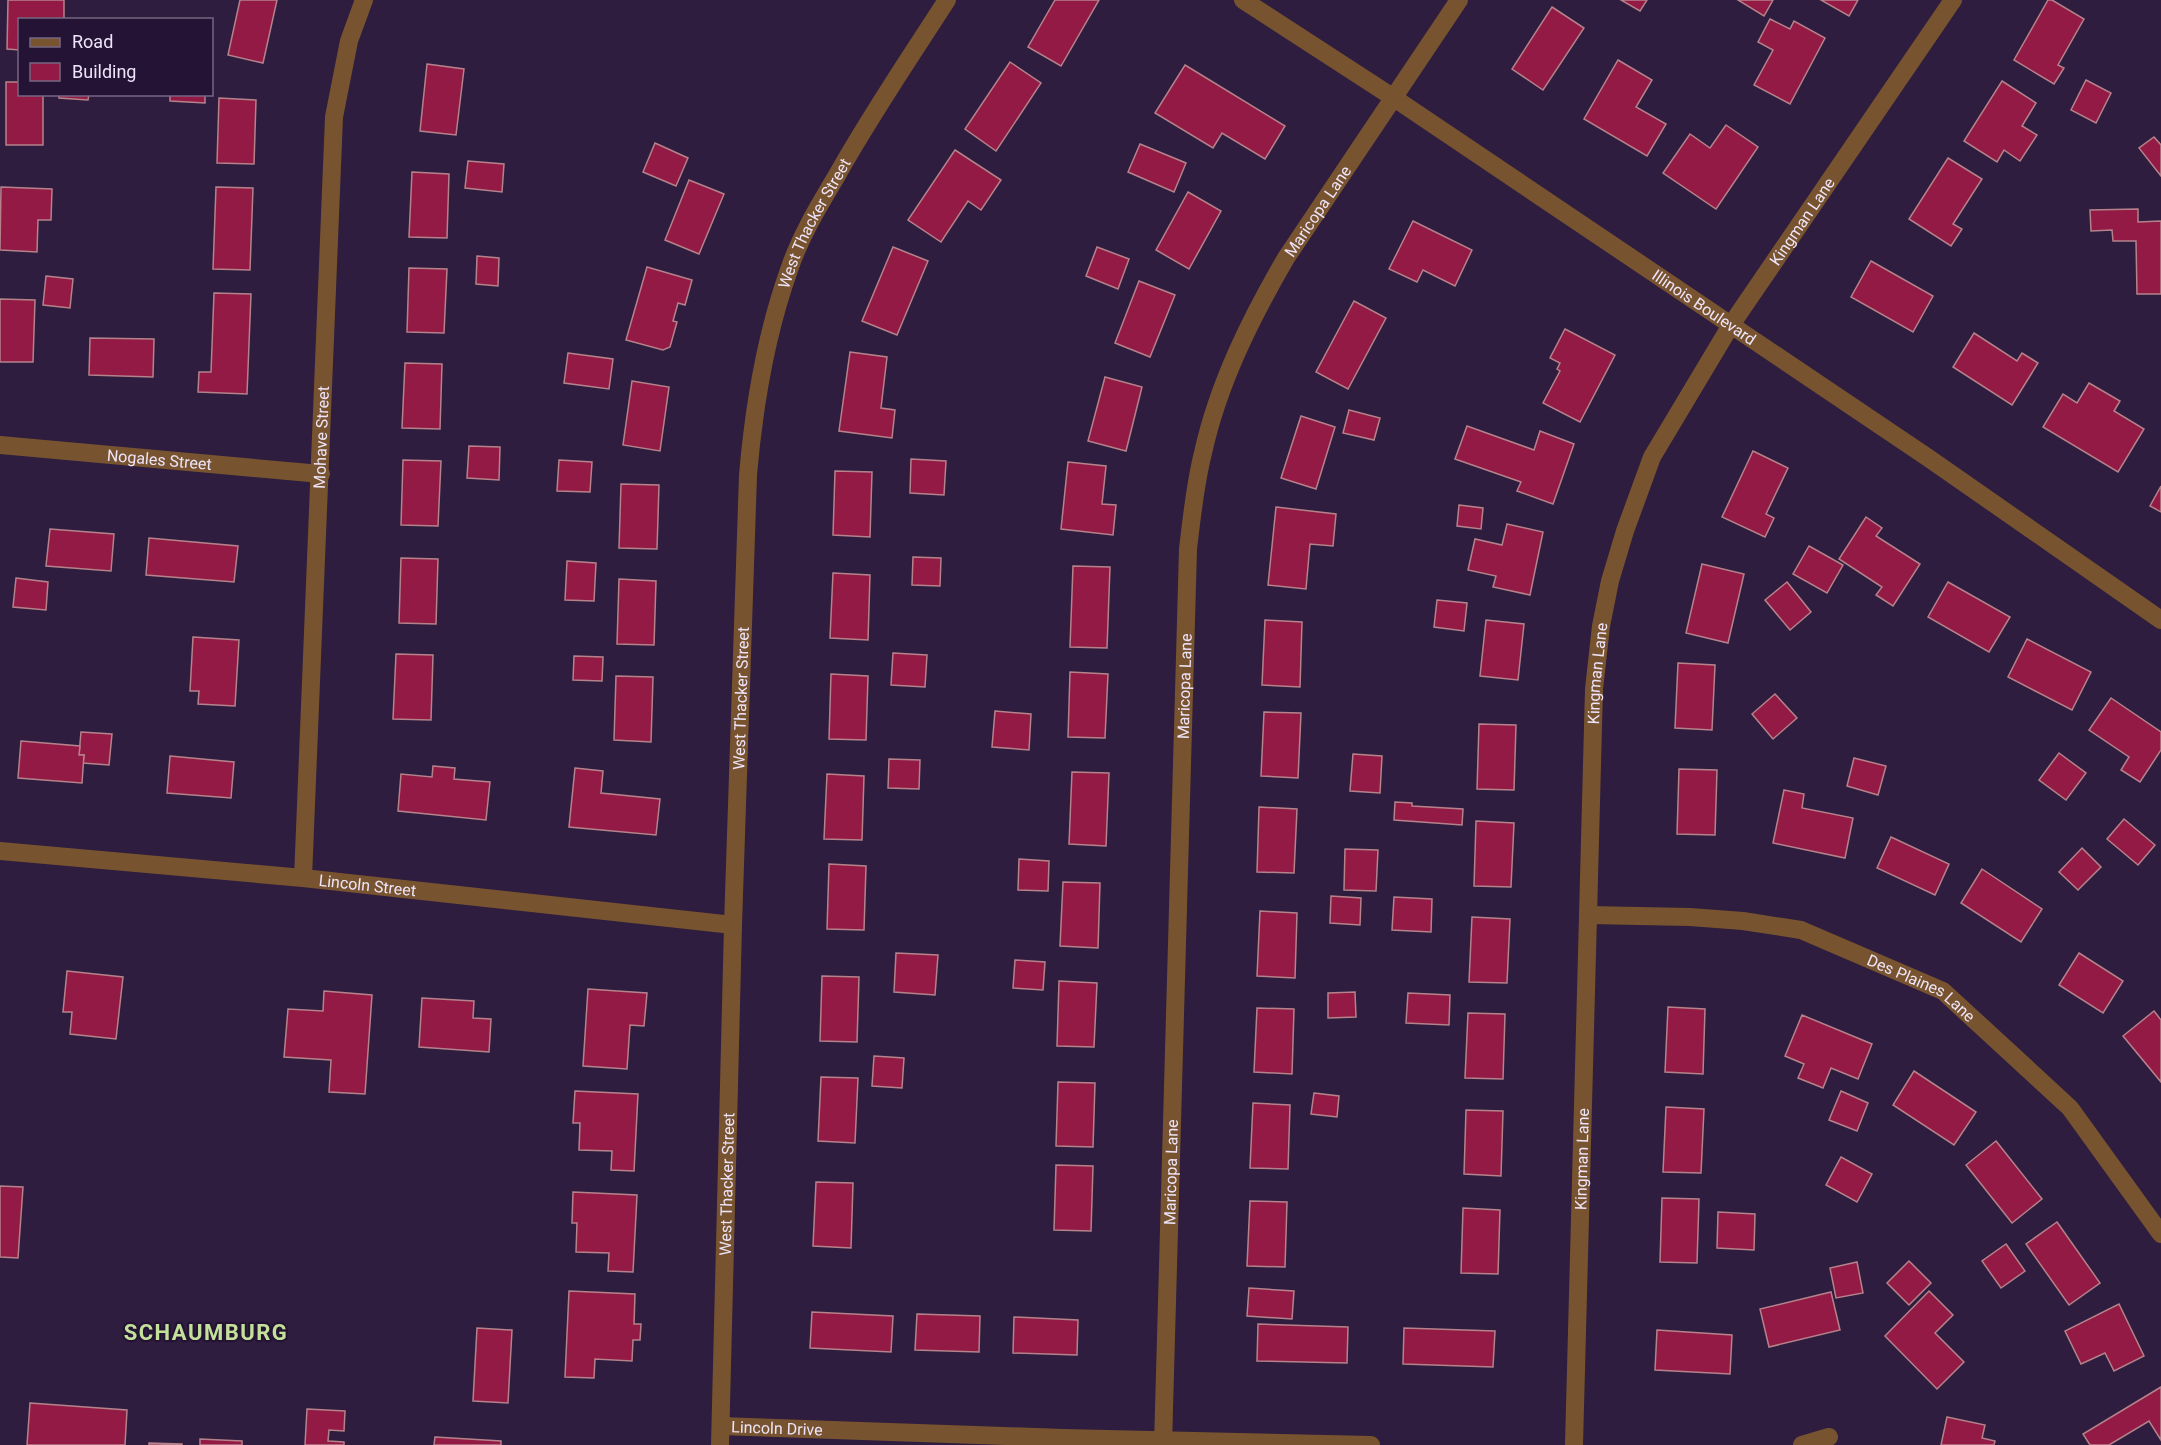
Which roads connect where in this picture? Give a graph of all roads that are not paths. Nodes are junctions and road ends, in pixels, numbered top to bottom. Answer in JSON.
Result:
{"nodes":[{"id":1,"x":364,"y":0,"type":"edge"},
{"id":2,"x":947,"y":0,"type":"edge"},
{"id":3,"x":1243,"y":0,"type":"edge"},
{"id":4,"x":1459,"y":0,"type":"edge"},
{"id":5,"x":1953,"y":0,"type":"edge"},
{"id":6,"x":1394,"y":98,"type":"junction"},
{"id":7,"x":1731,"y":325,"type":"junction"},
{"id":8,"x":0,"y":445,"type":"edge"},
{"id":9,"x":321,"y":474,"type":"junction"},
{"id":10,"x":2161,"y":620,"type":"edge"},
{"id":11,"x":0,"y":851,"type":"edge"},
{"id":12,"x":303,"y":878,"type":"junction"},
{"id":13,"x":1588,"y":915,"type":"junction"},
{"id":14,"x":733,"y":925,"type":"junction"},
{"id":15,"x":2161,"y":1234,"type":"edge"},
{"id":16,"x":721,"y":1426,"type":"junction"},
{"id":17,"x":1829,"y":1437,"type":"dead end"},
{"id":18,"x":1163,"y":1442,"type":"edge"},
{"id":19,"x":720,"y":1445,"type":"edge"},
{"id":20,"x":1371,"y":1445,"type":"edge"},
{"id":21,"x":1574,"y":1445,"type":"edge"},
{"id":22,"x":1802,"y":1445,"type":"edge"}],
"edges":[{"from":1,"to":9,"type":"street","name":"Mohave Street"},
{"from":2,"to":14,"type":"street","name":"West Thacker Street"},
{"from":3,"to":6,"type":"street","name":"Illinois Boulevard"},
{"from":4,"to":6,"type":"street","name":"Maricopa Lane"},
{"from":5,"to":7,"type":"street","name":"Kingman Lane"},
{"from":6,"to":7,"type":"street","name":"Illinois Boulevard"},
{"from":6,"to":18,"type":"street","name":"Maricopa Lane"},
{"from":7,"to":10,"type":"street","name":"Illinois Boulevard"},
{"from":7,"to":13,"type":"street","name":"Kingman Lane"},
{"from":8,"to":9,"type":"street","name":"Nogales Street"},
{"from":9,"to":12,"type":"street","name":"Mohave Street"},
{"from":11,"to":12,"type":"street","name":"Lincoln Street"},
{"from":12,"to":14,"type":"street","name":"Lincoln Street"},
{"from":13,"to":15,"type":"street","name":"Des Plaines Lane"},
{"from":13,"to":21,"type":"street","name":"Kingman Lane"},
{"from":14,"to":16,"type":"street","name":"West Thacker Street"},
{"from":16,"to":18,"type":"street","name":"Lincoln Drive"},
{"from":16,"to":19,"type":"street","name":"West Thacker Street"},
{"from":17,"to":22,"type":"street"},
{"from":18,"to":20,"type":"street","name":"Lincoln Drive"}]}
